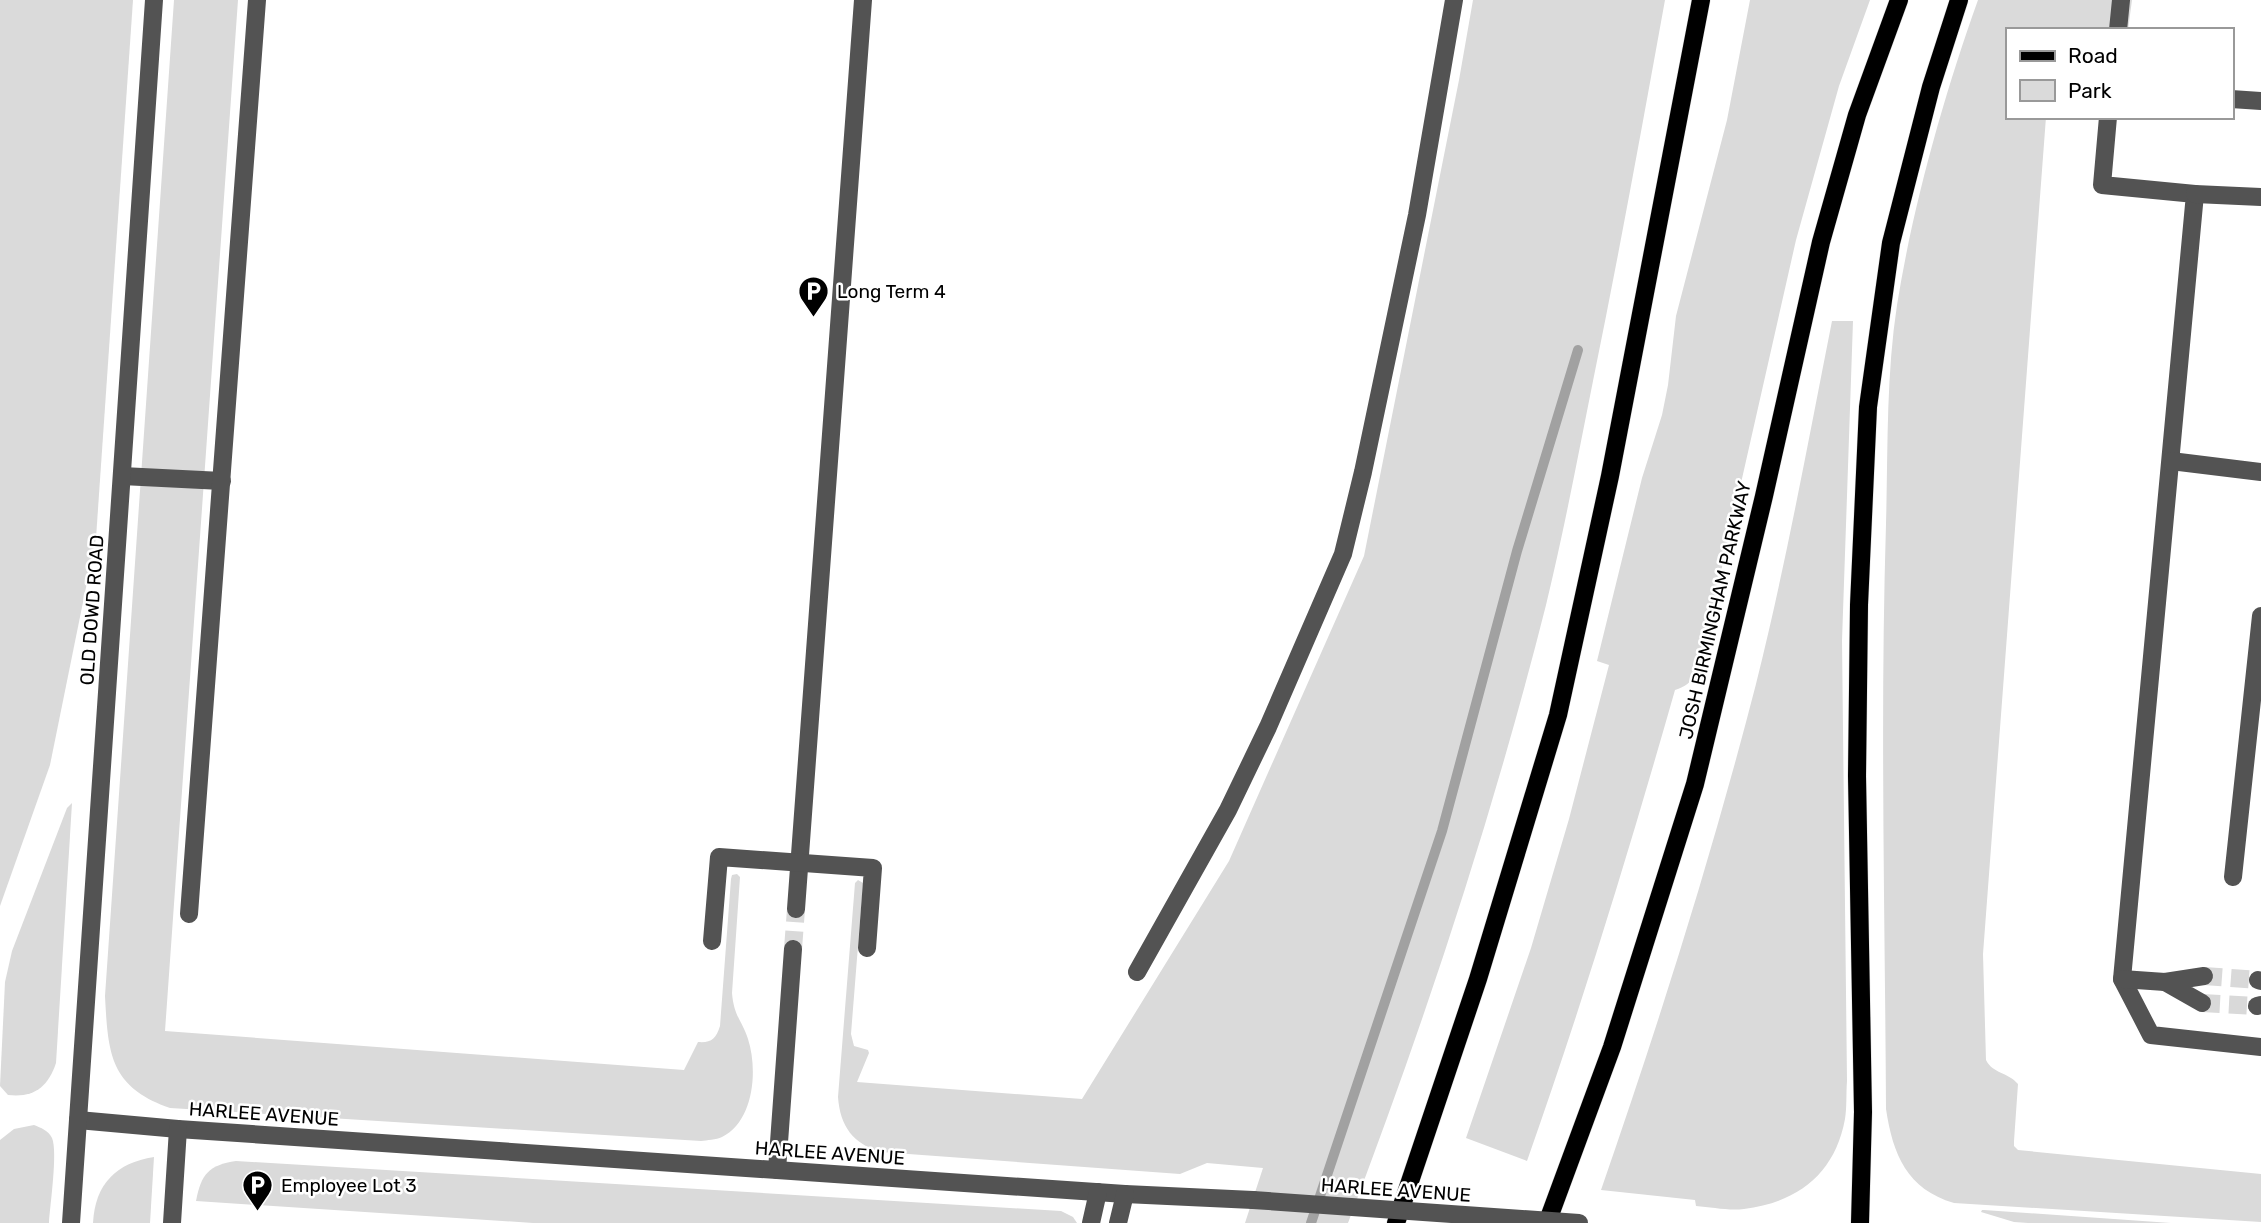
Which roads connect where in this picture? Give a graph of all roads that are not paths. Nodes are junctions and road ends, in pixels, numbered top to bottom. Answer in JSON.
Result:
{"nodes":[{"id":1,"x":154,"y":0,"type":"edge"},
{"id":2,"x":257,"y":0,"type":"edge"},
{"id":3,"x":863,"y":0,"type":"edge"},
{"id":4,"x":1454,"y":0,"type":"edge"},
{"id":5,"x":1700,"y":0,"type":"edge"},
{"id":6,"x":1899,"y":0,"type":"edge"},
{"id":7,"x":1959,"y":0,"type":"edge"},
{"id":8,"x":2121,"y":0,"type":"edge"},
{"id":9,"x":2118,"y":28,"type":"edge"},
{"id":10,"x":2233,"y":99,"type":"edge"},
{"id":11,"x":2261,"y":101,"type":"edge"},
{"id":12,"x":2108,"y":119,"type":"edge"},
{"id":13,"x":2195,"y":194,"type":"junction"},
{"id":14,"x":2261,"y":197,"type":"edge"},
{"id":15,"x":2171,"y":461,"type":"junction"},
{"id":16,"x":2261,"y":472,"type":"edge"},
{"id":17,"x":122,"y":476,"type":"junction"},
{"id":18,"x":222,"y":481,"type":"junction"},
{"id":19,"x":2261,"y":616,"type":"edge"},
{"id":20,"x":800,"y":862,"type":"junction"},
{"id":21,"x":2233,"y":877,"type":"dead end"},
{"id":22,"x":796,"y":909,"type":"tunnel mouth"},
{"id":23,"x":189,"y":914,"type":"dead end"},
{"id":24,"x":712,"y":941,"type":"dead end"},
{"id":25,"x":867,"y":948,"type":"dead end"},
{"id":26,"x":793,"y":949,"type":"tunnel mouth"},
{"id":27,"x":1137,"y":972,"type":"dead end"},
{"id":28,"x":2204,"y":976,"type":"tunnel mouth"},
{"id":29,"x":2122,"y":979,"type":"junction"},
{"id":30,"x":2165,"y":982,"type":"junction"},
{"id":31,"x":2202,"y":1003,"type":"tunnel mouth"},
{"id":32,"x":2261,"y":1047,"type":"edge"},
{"id":33,"x":78,"y":1120,"type":"junction"},
{"id":34,"x":178,"y":1129,"type":"junction"},
{"id":35,"x":777,"y":1170,"type":"junction"},
{"id":36,"x":1098,"y":1192,"type":"junction"},
{"id":37,"x":1125,"y":1194,"type":"junction"},
{"id":38,"x":172,"y":1218,"type":"edge"},
{"id":39,"x":71,"y":1223,"type":"edge"},
{"id":40,"x":1091,"y":1223,"type":"edge"},
{"id":41,"x":1118,"y":1223,"type":"edge"},
{"id":42,"x":1396,"y":1223,"type":"edge"},
{"id":43,"x":1547,"y":1223,"type":"edge"},
{"id":44,"x":1579,"y":1223,"type":"edge"},
{"id":45,"x":1860,"y":1223,"type":"edge"}],
"edges":[{"from":1,"to":17,"type":"street","name":"OLD DOWD ROAD"},
{"from":2,"to":18,"type":"street"},
{"from":3,"to":20,"type":"street"},
{"from":4,"to":27,"type":"street"},
{"from":5,"to":42,"type":"main road"},
{"from":6,"to":43,"type":"main road","name":"JOSH BIRMINGHAM PARKWAY"},
{"from":7,"to":45,"type":"main road"},
{"from":8,"to":9,"type":"street"},
{"from":10,"to":11,"type":"street"},
{"from":12,"to":13,"type":"street"},
{"from":13,"to":14,"type":"street"},
{"from":13,"to":15,"type":"street"},
{"from":15,"to":16,"type":"street"},
{"from":15,"to":29,"type":"street"},
{"from":17,"to":18,"type":"street"},
{"from":17,"to":33,"type":"street","name":"OLD DOWD ROAD"},
{"from":18,"to":23,"type":"street"},
{"from":19,"to":21,"type":"street"},
{"from":20,"to":22,"type":"street"},
{"from":20,"to":24,"type":"street"},
{"from":20,"to":25,"type":"street"},
{"from":26,"to":35,"type":"street"},
{"from":28,"to":30,"type":"street"},
{"from":29,"to":30,"type":"street"},
{"from":29,"to":32,"type":"street"},
{"from":30,"to":31,"type":"street"},
{"from":33,"to":34,"type":"street","name":"HARLEE AVENUE"},
{"from":33,"to":39,"type":"street","name":"OLD DOWD ROAD"},
{"from":34,"to":35,"type":"street","name":"HARLEE AVENUE"},
{"from":34,"to":38,"type":"street"},
{"from":35,"to":36,"type":"street","name":"HARLEE AVENUE"},
{"from":36,"to":37,"type":"street","name":"HARLEE AVENUE"},
{"from":36,"to":40,"type":"street"},
{"from":37,"to":41,"type":"street"},
{"from":37,"to":44,"type":"street","name":"HARLEE AVENUE","bridge":true}]}
